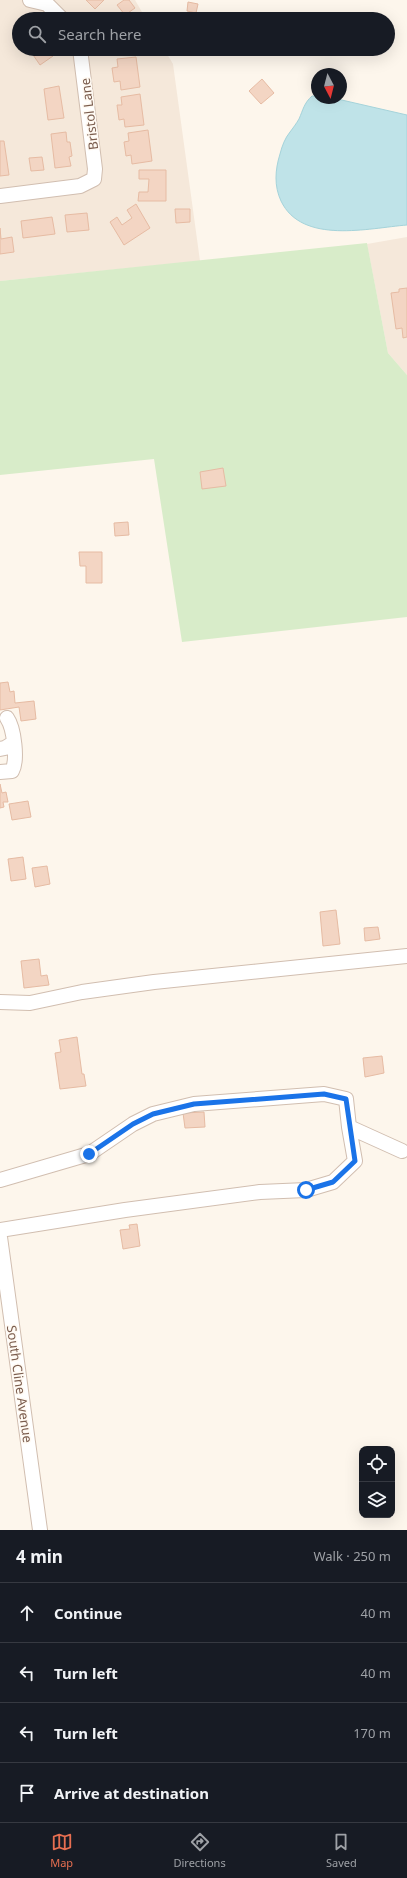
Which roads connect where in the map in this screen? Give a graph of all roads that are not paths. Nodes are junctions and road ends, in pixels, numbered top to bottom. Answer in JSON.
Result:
{"nodes":[{"id":1,"x":30,"y":0,"type":"edge"},
{"id":2,"x":55,"y":12,"type":"edge"},
{"id":3,"x":81,"y":56,"type":"edge"},
{"id":4,"x":0,"y":196,"type":"edge"},
{"id":5,"x":7,"y":718,"type":"dead end"},
{"id":6,"x":6,"y":746,"type":"edge"},
{"id":7,"x":0,"y":772,"type":"edge"},
{"id":8,"x":407,"y":956,"type":"edge"},
{"id":9,"x":0,"y":1002,"type":"edge"},
{"id":10,"x":349,"y":1127,"type":"junction"},
{"id":11,"x":402,"y":1151,"type":"dead end"},
{"id":12,"x":0,"y":1180,"type":"edge"},
{"id":13,"x":0,"y":1230,"type":"edge"},
{"id":14,"x":0,"y":1238,"type":"edge"},
{"id":15,"x":40,"y":1530,"type":"edge"}],
"edges":[{"from":1,"to":2,"type":"street"},
{"from":3,"to":4,"type":"street","name":"Bristol Lane"},
{"from":5,"to":6,"type":"street"},
{"from":6,"to":7,"type":"street"},
{"from":8,"to":9,"type":"street"},
{"from":10,"to":11,"type":"street"},
{"from":10,"to":12,"type":"street"},
{"from":10,"to":13,"type":"street"},
{"from":14,"to":15,"type":"street","name":"South Cline Avenue"}]}
